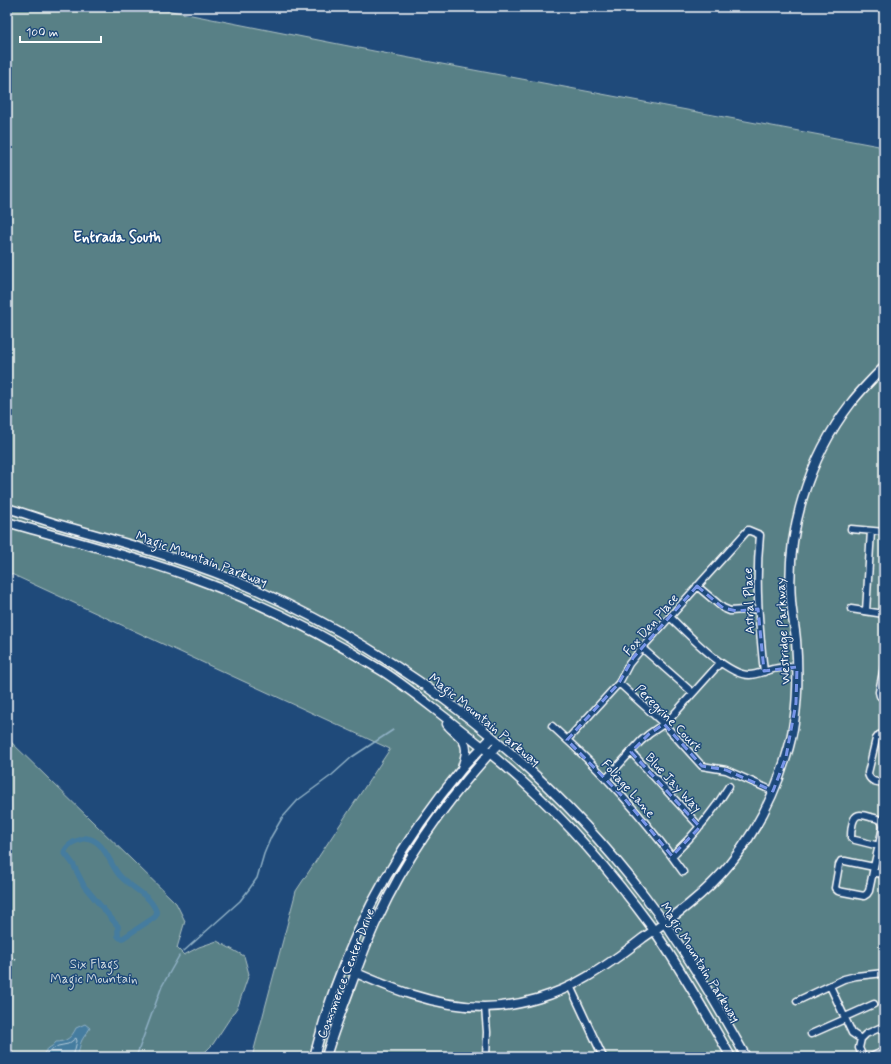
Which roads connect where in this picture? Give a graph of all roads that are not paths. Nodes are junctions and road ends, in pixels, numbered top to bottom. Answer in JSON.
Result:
{"nodes":[{"id":1,"x":884,"y":367,"type":"edge"},
{"id":2,"x":7,"y":508,"type":"edge"},
{"id":3,"x":7,"y":522,"type":"edge"},
{"id":4,"x":851,"y":529,"type":"dead end"},
{"id":5,"x":871,"y":530,"type":"junction"},
{"id":6,"x":754,"y":532,"type":"joint"},
{"id":7,"x":884,"y":532,"type":"edge"},
{"id":8,"x":697,"y":586,"type":"junction"},
{"id":9,"x":758,"y":609,"type":"junction"},
{"id":10,"x":851,"y":609,"type":"dead end"},
{"id":11,"x":866,"y":611,"type":"junction"},
{"id":12,"x":884,"y":614,"type":"edge"},
{"id":13,"x":670,"y":617,"type":"junction"},
{"id":14,"x":642,"y":648,"type":"junction"},
{"id":15,"x":720,"y":663,"type":"junction"},
{"id":16,"x":798,"y":667,"type":"junction"},
{"id":17,"x":884,"y":667,"type":"edge"},
{"id":18,"x":764,"y":672,"type":"junction"},
{"id":19,"x":619,"y":684,"type":"junction"},
{"id":20,"x":692,"y":694,"type":"junction"},
{"id":21,"x":884,"y":698,"type":"edge"},
{"id":22,"x":440,"y":714,"type":"junction"},
{"id":23,"x":664,"y":724,"type":"junction"},
{"id":24,"x":552,"y":726,"type":"dead end"},
{"id":25,"x":884,"y":734,"type":"edge"},
{"id":26,"x":492,"y":737,"type":"junction"},
{"id":27,"x":567,"y":740,"type":"junction"},
{"id":28,"x":499,"y":743,"type":"junction"},
{"id":29,"x":483,"y":747,"type":"junction"},
{"id":30,"x":631,"y":752,"type":"junction"},
{"id":31,"x":490,"y":753,"type":"junction"},
{"id":32,"x":462,"y":768,"type":"junction"},
{"id":33,"x":606,"y":779,"type":"junction"},
{"id":34,"x":884,"y":783,"type":"edge"},
{"id":35,"x":729,"y":786,"type":"dead end"},
{"id":36,"x":773,"y":791,"type":"junction"},
{"id":37,"x":700,"y":827,"type":"junction"},
{"id":38,"x":879,"y":846,"type":"junction"},
{"id":39,"x":672,"y":856,"type":"junction"},
{"id":40,"x":874,"y":870,"type":"junction"},
{"id":41,"x":683,"y":872,"type":"dead end"},
{"id":42,"x":884,"y":875,"type":"edge"},
{"id":43,"x":665,"y":923,"type":"junction"},
{"id":44,"x":654,"y":931,"type":"junction"},
{"id":45,"x":343,"y":967,"type":"junction"},
{"id":46,"x":356,"y":972,"type":"junction"},
{"id":47,"x":884,"y":973,"type":"edge"},
{"id":48,"x":570,"y":986,"type":"junction"},
{"id":49,"x":830,"y":986,"type":"junction"},
{"id":50,"x":797,"y":1001,"type":"dead end"},
{"id":51,"x":874,"y":1004,"type":"dead end"},
{"id":52,"x":485,"y":1007,"type":"junction"},
{"id":53,"x":845,"y":1018,"type":"junction"},
{"id":54,"x":884,"y":1026,"type":"edge"},
{"id":55,"x":811,"y":1034,"type":"dead end"},
{"id":56,"x":861,"y":1039,"type":"junction"},
{"id":57,"x":884,"y":1051,"type":"edge"},
{"id":58,"x":862,"y":1056,"type":"edge"},
{"id":59,"x":314,"y":1057,"type":"edge"},
{"id":60,"x":326,"y":1057,"type":"edge"},
{"id":61,"x":486,"y":1057,"type":"edge"},
{"id":62,"x":603,"y":1057,"type":"edge"},
{"id":63,"x":731,"y":1057,"type":"edge"},
{"id":64,"x":746,"y":1057,"type":"edge"},
{"id":65,"x":871,"y":1057,"type":"edge"}],
"edges":[{"from":1,"to":16,"type":"main road","name":"Westridge Parkway"},
{"from":2,"to":26,"type":"main road","name":"Magic Mountain Parkway"},
{"from":3,"to":22,"type":"main road","name":"Magic Mountain Parkway"},
{"from":4,"to":5,"type":"street"},
{"from":5,"to":7,"type":"street"},
{"from":5,"to":11,"type":"street"},
{"from":6,"to":8,"type":"street","name":"Fox Den Place"},
{"from":6,"to":9,"type":"street","name":"Astral Place"},
{"from":8,"to":9,"type":"street"},
{"from":8,"to":13,"type":"street","name":"Fox Den Place"},
{"from":9,"to":18,"type":"street","name":"Astral Place"},
{"from":10,"to":11,"type":"street"},
{"from":11,"to":12,"type":"street"},
{"from":13,"to":14,"type":"street","name":"Fox Den Place"},
{"from":13,"to":15,"type":"street"},
{"from":14,"to":19,"type":"street","name":"Fox Den Place"},
{"from":14,"to":20,"type":"street"},
{"from":15,"to":18,"type":"street"},
{"from":15,"to":20,"type":"street"},
{"from":16,"to":18,"type":"street"},
{"from":16,"to":36,"type":"main road","name":"Westridge Parkway"},
{"from":17,"to":21,"type":"street"},
{"from":19,"to":23,"type":"street","name":"Peregrine Court"},
{"from":19,"to":27,"type":"street","name":"Fox Den Place"},
{"from":20,"to":23,"type":"street"},
{"from":22,"to":29,"type":"main road","name":"Magic Mountain Parkway"},
{"from":22,"to":32,"type":"main road"},
{"from":23,"to":30,"type":"street"},
{"from":23,"to":36,"type":"street","name":"Peregrine Court"},
{"from":24,"to":27,"type":"street","name":"Foliage Lane"},
{"from":25,"to":34,"type":"street"},
{"from":26,"to":28,"type":"main road","name":"Magic Mountain Parkway"},
{"from":26,"to":29,"type":"main road","name":"Commerce Center Drive"},
{"from":27,"to":33,"type":"street","name":"Foliage Lane"},
{"from":28,"to":31,"type":"main road","name":"Commerce Center Drive"},
{"from":28,"to":43,"type":"main road","name":"Magic Mountain Parkway"},
{"from":29,"to":31,"type":"main road","name":"Magic Mountain Parkway"},
{"from":29,"to":32,"type":"main road","name":"Commerce Center Drive"},
{"from":30,"to":33,"type":"street"},
{"from":30,"to":37,"type":"street","name":"Blue Jay Way"},
{"from":31,"to":44,"type":"main road","name":"Magic Mountain Parkway"},
{"from":31,"to":46,"type":"main road","name":"Commerce Center Drive"},
{"from":32,"to":45,"type":"main road","name":"Commerce Center Drive"},
{"from":33,"to":39,"type":"street","name":"Foliage Lane"},
{"from":35,"to":37,"type":"street"},
{"from":36,"to":43,"type":"main road","name":"Westridge Parkway"},
{"from":37,"to":39,"type":"street"},
{"from":38,"to":38,"type":"street"},
{"from":38,"to":40,"type":"street"},
{"from":39,"to":41,"type":"street","name":"Foliage Lane"},
{"from":40,"to":40,"type":"street"},
{"from":40,"to":42,"type":"street"},
{"from":43,"to":44,"type":"main road","name":"Westridge Parkway"},
{"from":43,"to":64,"type":"main road","name":"Magic Mountain Parkway"},
{"from":44,"to":48,"type":"main road","name":"Westridge Parkway"},
{"from":44,"to":63,"type":"main road","name":"Magic Mountain Parkway"},
{"from":45,"to":46,"type":"main road","name":"Westridge Parkway"},
{"from":45,"to":59,"type":"main road","name":"Commerce Center Drive"},
{"from":46,"to":52,"type":"main road","name":"Westridge Parkway"},
{"from":46,"to":60,"type":"main road","name":"Commerce Center Drive"},
{"from":47,"to":49,"type":"street"},
{"from":48,"to":52,"type":"main road","name":"Westridge Parkway"},
{"from":48,"to":62,"type":"street"},
{"from":49,"to":50,"type":"street"},
{"from":49,"to":53,"type":"street"},
{"from":51,"to":53,"type":"street"},
{"from":52,"to":61,"type":"street"},
{"from":53,"to":55,"type":"street"},
{"from":53,"to":56,"type":"street"},
{"from":54,"to":56,"type":"street"},
{"from":56,"to":58,"type":"street"},
{"from":57,"to":65,"type":"street"}]}
